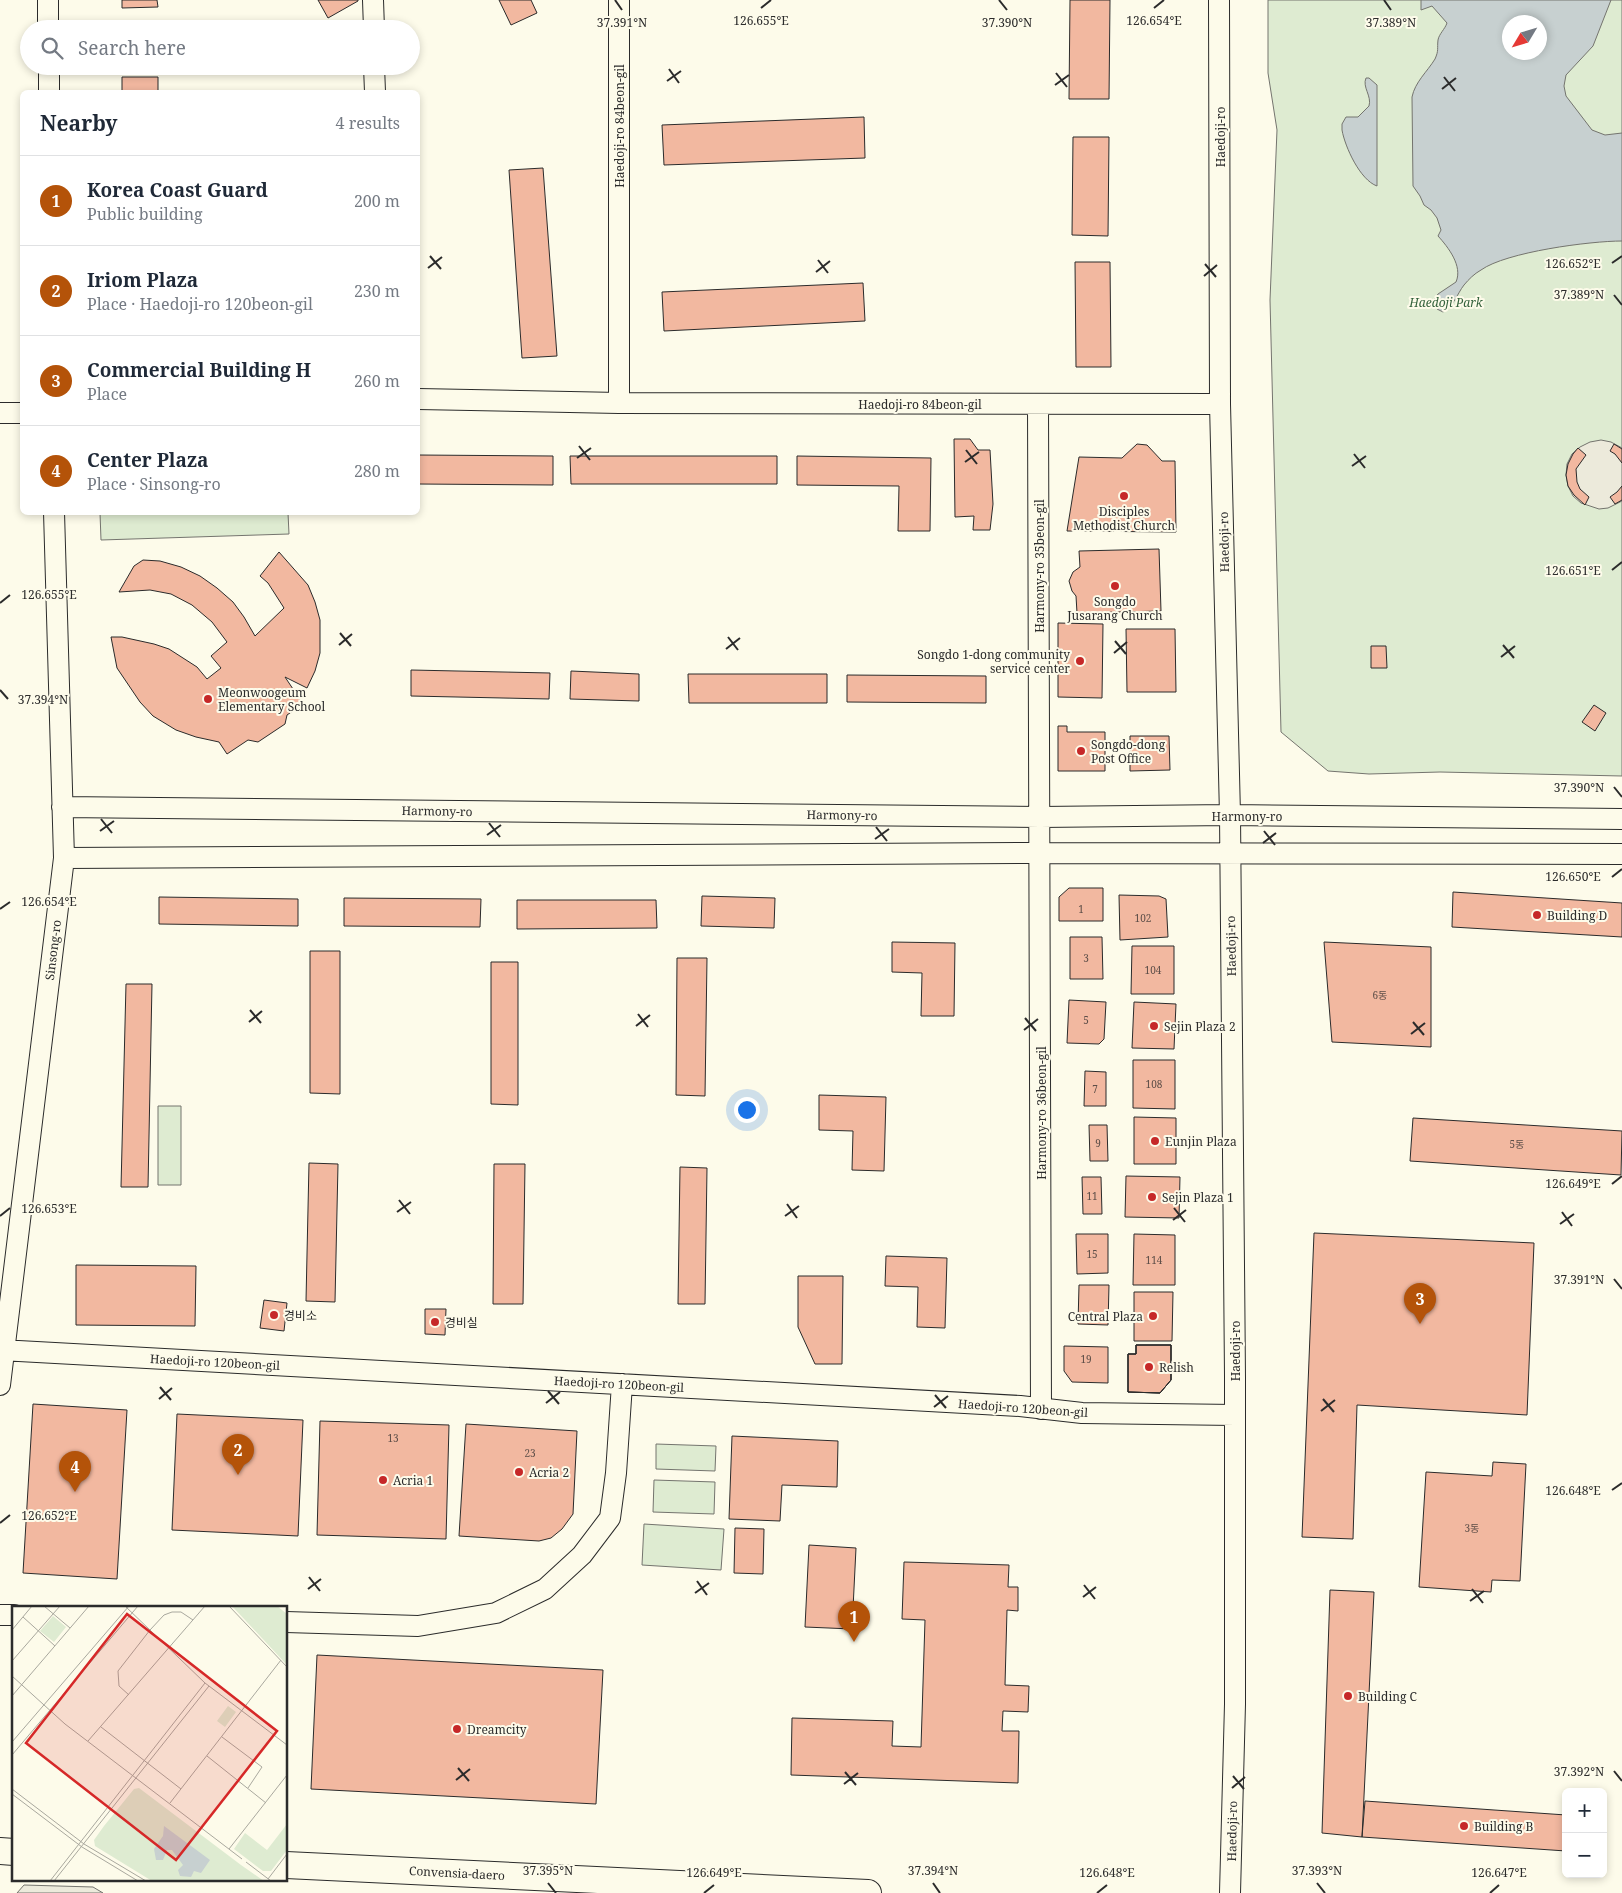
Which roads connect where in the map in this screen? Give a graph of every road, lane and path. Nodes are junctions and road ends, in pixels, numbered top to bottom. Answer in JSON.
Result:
{"nodes":[{"id":1,"x":48,"y":0,"type":"edge"},
{"id":2,"x":373,"y":0,"type":"edge"},
{"id":3,"x":619,"y":0,"type":"edge"},
{"id":4,"x":1219,"y":0,"type":"edge"},
{"id":5,"x":48,"y":20,"type":"edge"},
{"id":6,"x":374,"y":20,"type":"edge"},
{"id":7,"x":49,"y":75,"type":"edge"},
{"id":8,"x":374,"y":75,"type":"edge"},
{"id":9,"x":49,"y":90,"type":"edge"},
{"id":10,"x":375,"y":90,"type":"edge"},
{"id":11,"x":420,"y":399,"type":"edge"},
{"id":12,"x":620,"y":403,"type":"junction"},
{"id":13,"x":1038,"y":404,"type":"junction"},
{"id":14,"x":1220,"y":404,"type":"junction"},
{"id":15,"x":0,"y":412,"type":"edge"},
{"id":16,"x":20,"y":413,"type":"edge"},
{"id":17,"x":54,"y":515,"type":"edge"},
{"id":18,"x":62,"y":807,"type":"junction"},
{"id":19,"x":1230,"y":815,"type":"junction"},
{"id":20,"x":1040,"y":817,"type":"junction"},
{"id":21,"x":1622,"y":819,"type":"edge"},
{"id":22,"x":1040,"y":853,"type":"junction"},
{"id":23,"x":1230,"y":853,"type":"junction"},
{"id":24,"x":1622,"y":854,"type":"edge"},
{"id":25,"x":64,"y":858,"type":"junction"},
{"id":26,"x":2,"y":1350,"type":"edge"},
{"id":27,"x":622,"y":1384,"type":"junction"},
{"id":28,"x":0,"y":1385,"type":"edge"},
{"id":29,"x":1041,"y":1409,"type":"junction"},
{"id":30,"x":1235,"y":1415,"type":"junction"},
{"id":31,"x":288,"y":1622,"type":"edge"},
{"id":32,"x":288,"y":1865,"type":"edge"},
{"id":33,"x":868,"y":1893,"type":"edge"},
{"id":34,"x":1230,"y":1893,"type":"edge"}],
"edges":[{"from":1,"to":5,"type":"street"},
{"from":2,"to":6,"type":"street"},
{"from":3,"to":12,"type":"street","name":"Haedoji-ro 84beon-gil"},
{"from":4,"to":14,"type":"street","name":"Haedoji-ro"},
{"from":7,"to":9,"type":"street"},
{"from":8,"to":10,"type":"street"},
{"from":11,"to":12,"type":"street","name":"Haedoji-ro 84beon-gil"},
{"from":12,"to":13,"type":"street","name":"Haedoji-ro 84beon-gil"},
{"from":13,"to":14,"type":"street","name":"Haedoji-ro 84beon-gil"},
{"from":13,"to":20,"type":"street","name":"Harmony-ro 35beon-gil"},
{"from":14,"to":19,"type":"street","name":"Haedoji-ro"},
{"from":15,"to":16,"type":"street"},
{"from":17,"to":18,"type":"street","name":"Sinsong-ro"},
{"from":18,"to":20,"type":"street","name":"Harmony-ro"},
{"from":18,"to":25,"type":"street","name":"Sinsong-ro"},
{"from":19,"to":20,"type":"street","name":"Harmony-ro"},
{"from":19,"to":21,"type":"street","name":"Harmony-ro"},
{"from":19,"to":23,"type":"street","name":"Haedoji-ro"},
{"from":20,"to":22,"type":"street","name":"Harmony-ro 36beon-gil"},
{"from":22,"to":23,"type":"street"},
{"from":22,"to":25,"type":"street"},
{"from":22,"to":29,"type":"street","name":"Harmony-ro 36beon-gil"},
{"from":23,"to":24,"type":"street"},
{"from":23,"to":30,"type":"street","name":"Haedoji-ro"},
{"from":25,"to":26,"type":"street","name":"Sinsong-ro"},
{"from":26,"to":27,"type":"street","name":"Haedoji-ro 120beon-gil"},
{"from":26,"to":28,"type":"street","name":"Sinsong-ro"},
{"from":27,"to":29,"type":"street","name":"Haedoji-ro 120beon-gil"},
{"from":27,"to":31,"type":"street"},
{"from":29,"to":30,"type":"street","name":"Haedoji-ro 120beon-gil"},
{"from":30,"to":34,"type":"street","name":"Haedoji-ro"},
{"from":32,"to":33,"type":"main road","name":"Convensia-daero"}]}
